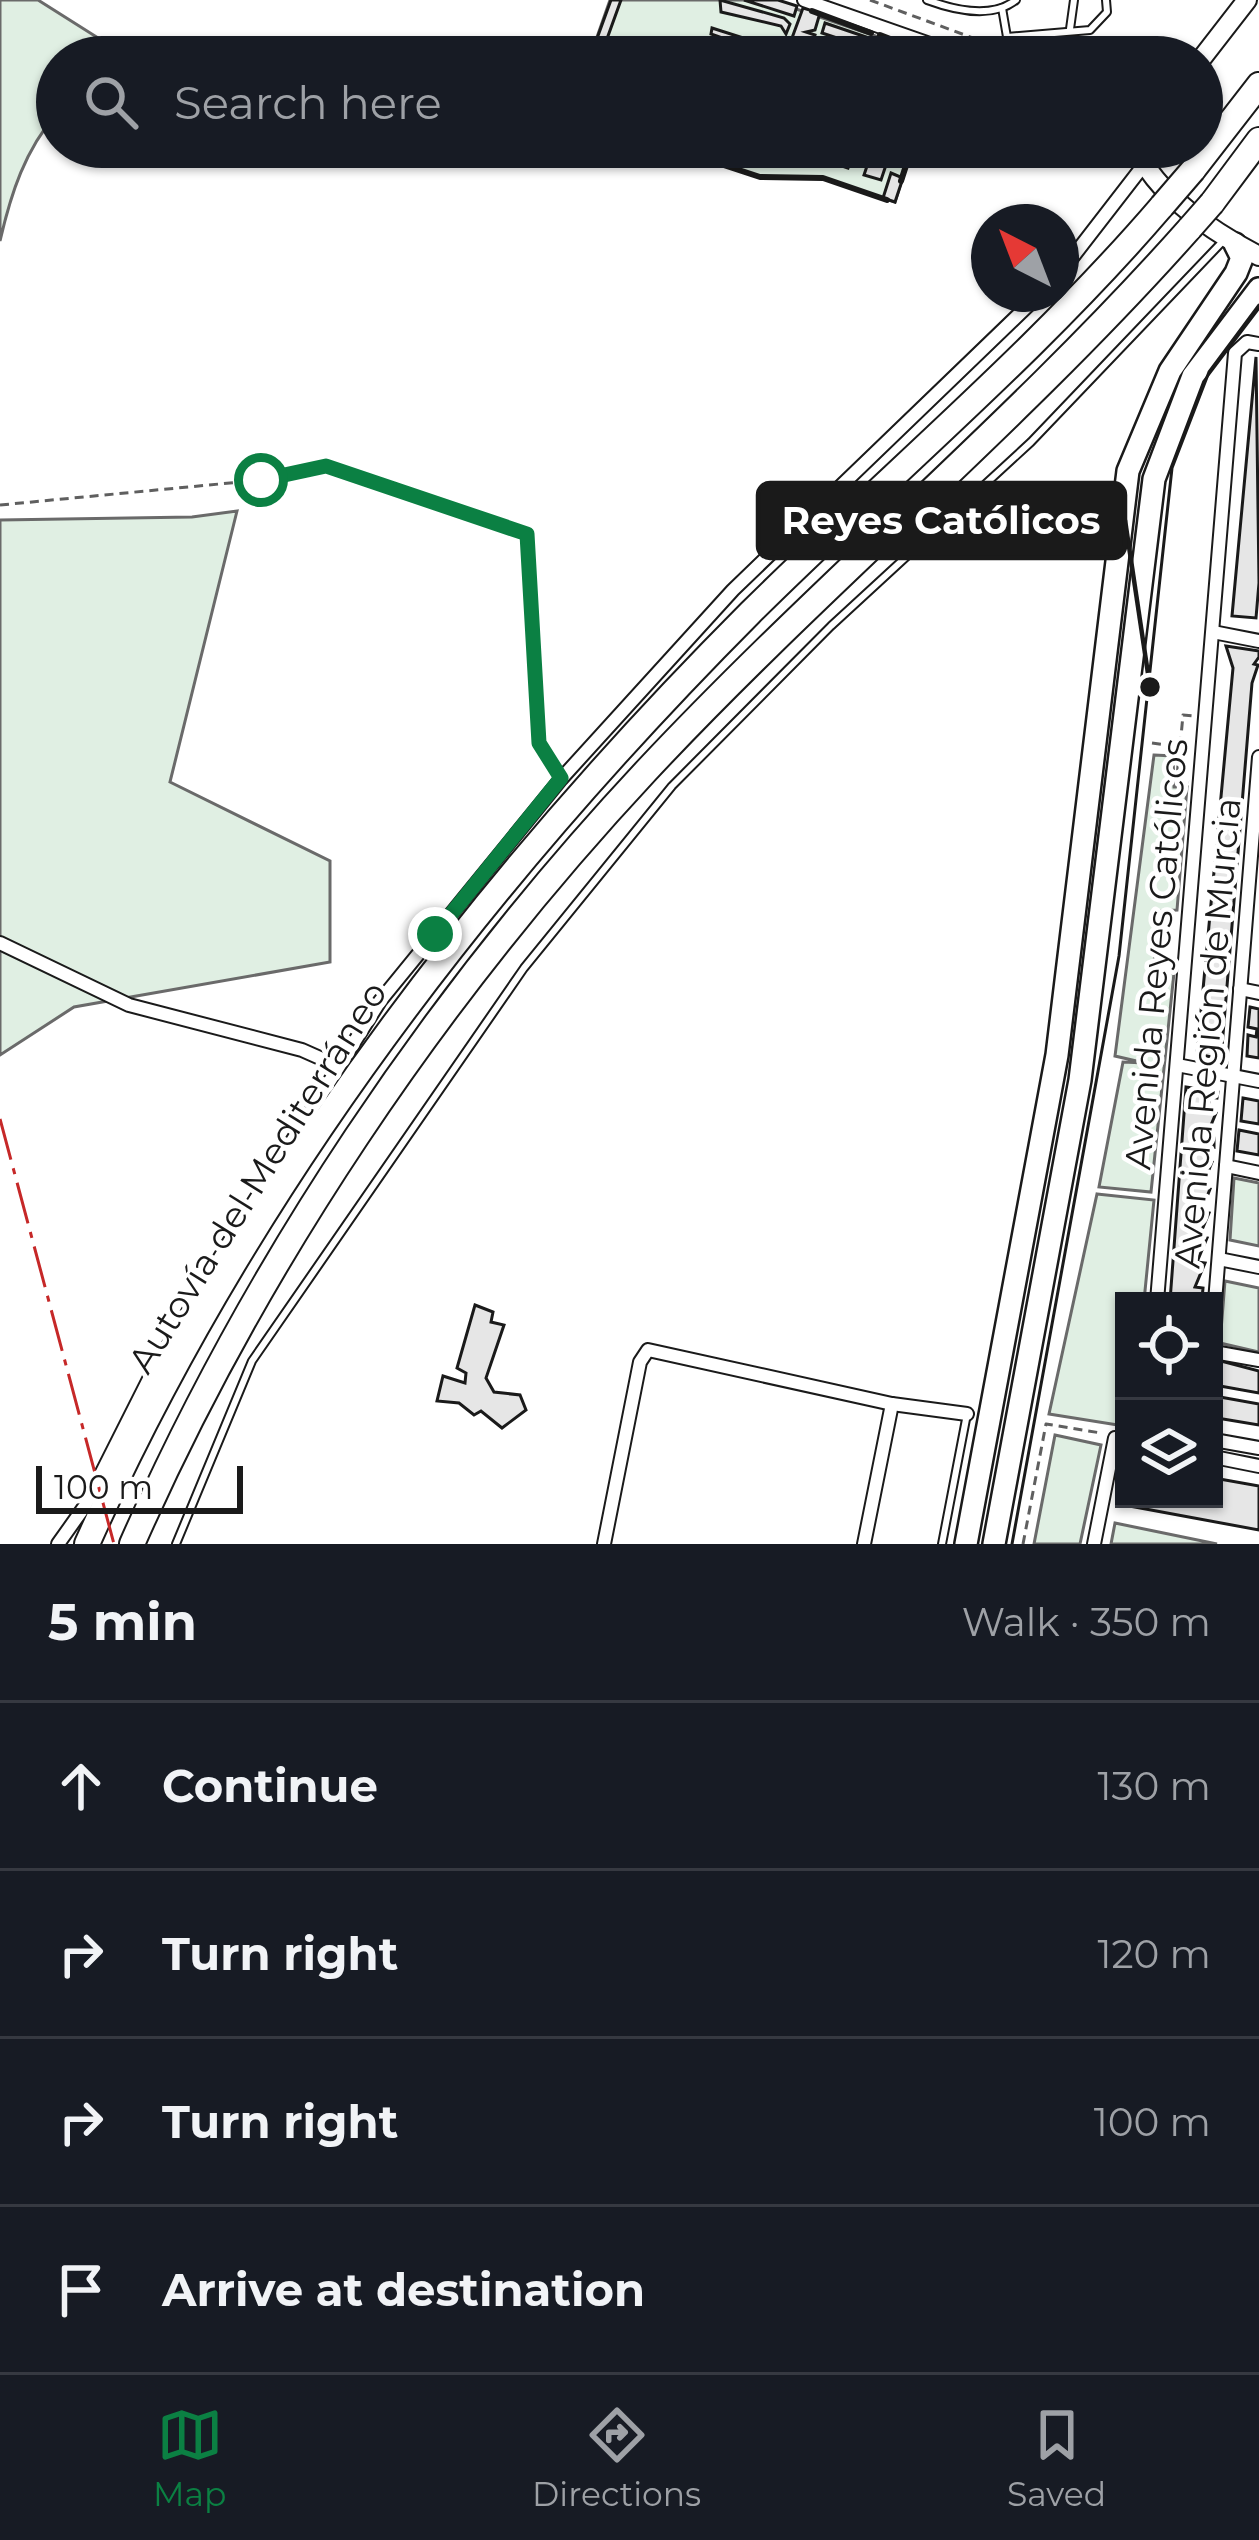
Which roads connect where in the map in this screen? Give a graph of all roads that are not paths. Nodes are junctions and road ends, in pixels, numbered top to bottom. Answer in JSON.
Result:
{"nodes":[{"id":1,"x":804,"y":0,"type":"edge"},
{"id":2,"x":927,"y":0,"type":"edge"},
{"id":3,"x":1016,"y":0,"type":"edge"},
{"id":4,"x":1074,"y":0,"type":"edge"},
{"id":5,"x":1106,"y":0,"type":"edge"},
{"id":6,"x":1247,"y":0,"type":"edge"},
{"id":7,"x":1001,"y":8,"type":"junction"},
{"id":8,"x":1070,"y":29,"type":"junction"},
{"id":9,"x":907,"y":36,"type":"edge"},
{"id":10,"x":1007,"y":36,"type":"edge"},
{"id":11,"x":1015,"y":36,"type":"edge"},
{"id":12,"x":1219,"y":36,"type":"edge"},
{"id":13,"x":1259,"y":85,"type":"edge"},
{"id":14,"x":1223,"y":131,"type":"edge"},
{"id":15,"x":1259,"y":140,"type":"edge"},
{"id":16,"x":1130,"y":168,"type":"edge"},
{"id":17,"x":1154,"y":168,"type":"edge"},
{"id":18,"x":1195,"y":168,"type":"edge"},
{"id":19,"x":1231,"y":240,"type":"junction"},
{"id":20,"x":1079,"y":245,"type":"edge"},
{"id":21,"x":1259,"y":256,"type":"edge"},
{"id":22,"x":1259,"y":267,"type":"edge"},
{"id":23,"x":1259,"y":289,"type":"edge"},
{"id":24,"x":1021,"y":312,"type":"edge"},
{"id":25,"x":1202,"y":322,"type":"junction"},
{"id":26,"x":1259,"y":344,"type":"edge"},
{"id":27,"x":1213,"y":632,"type":"junction"},
{"id":28,"x":1259,"y":641,"type":"edge"},
{"id":29,"x":1259,"y":757,"type":"edge"},
{"id":30,"x":0,"y":943,"type":"edge"},
{"id":31,"x":1240,"y":989,"type":"junction"},
{"id":32,"x":1259,"y":993,"type":"edge"},
{"id":33,"x":1177,"y":1065,"type":"junction"},
{"id":34,"x":338,"y":1066,"type":"junction"},
{"id":35,"x":1233,"y":1076,"type":"junction"},
{"id":36,"x":1259,"y":1081,"type":"edge"},
{"id":37,"x":1226,"y":1166,"type":"junction"},
{"id":38,"x":1259,"y":1173,"type":"edge"},
{"id":39,"x":1219,"y":1259,"type":"junction"},
{"id":40,"x":1259,"y":1267,"type":"edge"},
{"id":41,"x":1158,"y":1292,"type":"edge"},
{"id":42,"x":1216,"y":1292,"type":"edge"},
{"id":43,"x":1223,"y":1354,"type":"edge"},
{"id":44,"x":1259,"y":1360,"type":"edge"},
{"id":45,"x":892,"y":1404,"type":"junction"},
{"id":46,"x":967,"y":1414,"type":"joint"},
{"id":47,"x":1115,"y":1441,"type":"edge"},
{"id":48,"x":1223,"y":1441,"type":"edge"},
{"id":49,"x":1259,"y":1448,"type":"edge"},
{"id":50,"x":1223,"y":1459,"type":"edge"},
{"id":51,"x":1259,"y":1466,"type":"edge"},
{"id":52,"x":58,"y":1544,"type":"edge"},
{"id":53,"x":87,"y":1544,"type":"edge"},
{"id":54,"x":131,"y":1544,"type":"edge"},
{"id":55,"x":176,"y":1544,"type":"edge"},
{"id":56,"x":604,"y":1544,"type":"edge"},
{"id":57,"x":864,"y":1544,"type":"edge"},
{"id":58,"x":942,"y":1544,"type":"edge"},
{"id":59,"x":966,"y":1544,"type":"edge"},
{"id":60,"x":994,"y":1544,"type":"edge"},
{"id":61,"x":1094,"y":1544,"type":"edge"}],
"edges":[{"from":1,"to":9,"type":"street"},
{"from":2,"to":7,"type":"lane"},
{"from":3,"to":7,"type":"lane"},
{"from":4,"to":8,"type":"lane"},
{"from":5,"to":8,"type":"lane"},
{"from":6,"to":12,"type":"street"},
{"from":7,"to":10,"type":"lane"},
{"from":8,"to":11,"type":"lane"},
{"from":13,"to":14,"type":"highway","name":"Autovía del Mediterráneo","bridge":true},
{"from":15,"to":54,"type":"highway","name":"Autovía del Mediterráneo","bridge":true},
{"from":16,"to":20,"type":"street"},
{"from":17,"to":19,"type":"street"},
{"from":18,"to":53,"type":"highway","name":"Autovía del Mediterráneo","bridge":true},
{"from":19,"to":21,"type":"street"},
{"from":19,"to":25,"type":"main road"},
{"from":19,"to":55,"type":"lane"},
{"from":22,"to":25,"type":"main road"},
{"from":23,"to":60,"type":"main road"},
{"from":24,"to":34,"type":"street"},
{"from":25,"to":59,"type":"main road"},
{"from":26,"to":27,"type":"street","name":"Avenida Reyes Católicos"},
{"from":27,"to":28,"type":"street"},
{"from":27,"to":33,"type":"street","name":"Avenida Reyes Católicos"},
{"from":29,"to":31,"type":"street","name":"Avenida Región de Murcia"},
{"from":30,"to":34,"type":"street"},
{"from":31,"to":32,"type":"street"},
{"from":31,"to":35,"type":"street","name":"Avenida Región de Murcia"},
{"from":33,"to":35,"type":"street"},
{"from":33,"to":41,"type":"street","name":"Avenida Reyes Católicos"},
{"from":34,"to":52,"type":"street"},
{"from":35,"to":36,"type":"street"},
{"from":35,"to":37,"type":"street","name":"Avenida Región de Murcia"},
{"from":37,"to":38,"type":"street"},
{"from":37,"to":39,"type":"street","name":"Avenida Región de Murcia"},
{"from":39,"to":40,"type":"street"},
{"from":39,"to":42,"type":"street","name":"Avenida Región de Murcia"},
{"from":43,"to":44,"type":"street"},
{"from":45,"to":46,"type":"street"},
{"from":45,"to":56,"type":"street"},
{"from":45,"to":57,"type":"street"},
{"from":46,"to":58,"type":"lane"},
{"from":47,"to":61,"type":"street"},
{"from":48,"to":49,"type":"street"},
{"from":50,"to":51,"type":"street"}]}
